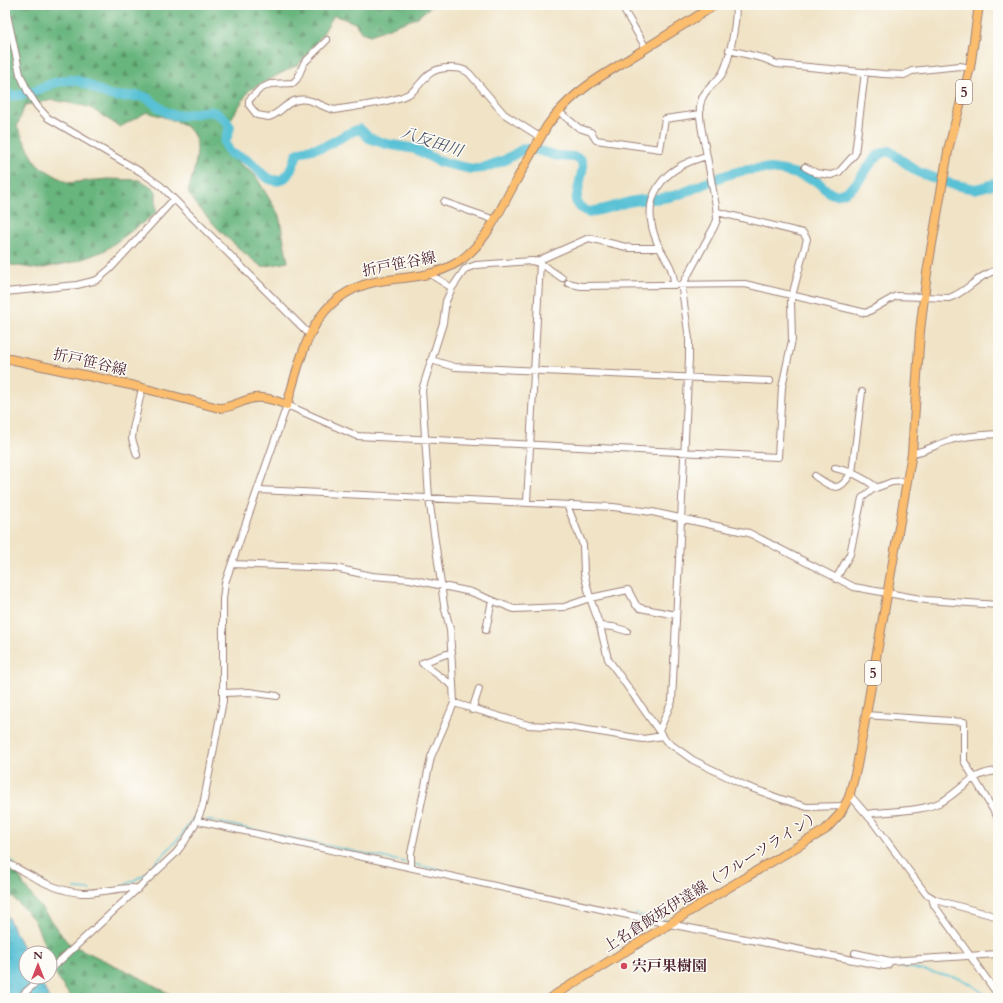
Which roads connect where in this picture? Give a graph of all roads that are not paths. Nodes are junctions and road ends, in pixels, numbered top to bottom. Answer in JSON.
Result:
{"nodes":[{"id":1,"x":5,"y":5,"type":"edge"},
{"id":2,"x":621,"y":5,"type":"edge"},
{"id":3,"x":715,"y":5,"type":"edge"},
{"id":4,"x":735,"y":5,"type":"edge"},
{"id":5,"x":979,"y":5,"type":"edge"},
{"id":6,"x":327,"y":40,"type":"dead end"},
{"id":7,"x":646,"y":48,"type":"junction"},
{"id":8,"x":729,"y":50,"type":"junction"},
{"id":9,"x":970,"y":68,"type":"junction"},
{"id":10,"x":865,"y":72,"type":"junction"},
{"id":11,"x":558,"y":111,"type":"junction"},
{"id":12,"x":700,"y":114,"type":"junction"},
{"id":13,"x":540,"y":137,"type":"junction"},
{"id":14,"x":707,"y":156,"type":"junction"},
{"id":15,"x":805,"y":167,"type":"dead end"},
{"id":16,"x":174,"y":199,"type":"junction"},
{"id":17,"x":444,"y":202,"type":"dead end"},
{"id":18,"x":717,"y":212,"type":"junction"},
{"id":19,"x":495,"y":220,"type":"junction"},
{"id":20,"x":660,"y":248,"type":"junction"},
{"id":21,"x":462,"y":259,"type":"junction"},
{"id":22,"x":538,"y":263,"type":"junction"},
{"id":23,"x":465,"y":269,"type":"junction"},
{"id":24,"x":998,"y":270,"type":"edge"},
{"id":25,"x":430,"y":274,"type":"junction"},
{"id":26,"x":562,"y":278,"type":"dead end"},
{"id":27,"x":568,"y":283,"type":"dead end"},
{"id":28,"x":674,"y":284,"type":"junction"},
{"id":29,"x":683,"y":284,"type":"junction"},
{"id":30,"x":452,"y":288,"type":"junction"},
{"id":31,"x":5,"y":292,"type":"edge"},
{"id":32,"x":792,"y":295,"type":"junction"},
{"id":33,"x":923,"y":297,"type":"junction"},
{"id":34,"x":309,"y":334,"type":"junction"},
{"id":35,"x":5,"y":358,"type":"edge"},
{"id":36,"x":431,"y":360,"type":"junction"},
{"id":37,"x":533,"y":371,"type":"junction"},
{"id":38,"x":688,"y":378,"type":"junction"},
{"id":39,"x":770,"y":381,"type":"dead end"},
{"id":40,"x":142,"y":388,"type":"junction"},
{"id":41,"x":862,"y":392,"type":"dead end"},
{"id":42,"x":287,"y":405,"type":"junction"},
{"id":43,"x":998,"y":434,"type":"edge"},
{"id":44,"x":425,"y":439,"type":"junction"},
{"id":45,"x":529,"y":445,"type":"junction"},
{"id":46,"x":684,"y":452,"type":"junction"},
{"id":47,"x":912,"y":453,"type":"junction"},
{"id":48,"x":137,"y":455,"type":"dead end"},
{"id":49,"x":835,"y":468,"type":"dead end"},
{"id":50,"x":851,"y":473,"type":"junction"},
{"id":51,"x":815,"y":476,"type":"dead end"},
{"id":52,"x":906,"y":481,"type":"junction"},
{"id":53,"x":876,"y":487,"type":"junction"},
{"id":54,"x":258,"y":490,"type":"junction"},
{"id":55,"x":430,"y":498,"type":"junction"},
{"id":56,"x":527,"y":502,"type":"junction"},
{"id":57,"x":567,"y":505,"type":"junction"},
{"id":58,"x":681,"y":518,"type":"junction"},
{"id":59,"x":232,"y":564,"type":"junction"},
{"id":60,"x":836,"y":579,"type":"junction"},
{"id":61,"x":442,"y":585,"type":"junction"},
{"id":62,"x":887,"y":594,"type":"junction"},
{"id":63,"x":590,"y":598,"type":"junction"},
{"id":64,"x":492,"y":600,"type":"junction"},
{"id":65,"x":998,"y":605,"type":"edge"},
{"id":66,"x":676,"y":615,"type":"junction"},
{"id":67,"x":600,"y":626,"type":"junction"},
{"id":68,"x":486,"y":630,"type":"dead end"},
{"id":69,"x":628,"y":631,"type":"dead end"},
{"id":70,"x":452,"y":652,"type":"junction"},
{"id":71,"x":453,"y":686,"type":"junction"},
{"id":72,"x":479,"y":689,"type":"dead end"},
{"id":73,"x":224,"y":693,"type":"junction"},
{"id":74,"x":277,"y":696,"type":"dead end"},
{"id":75,"x":454,"y":704,"type":"junction"},
{"id":76,"x":472,"y":710,"type":"junction"},
{"id":77,"x":866,"y":715,"type":"junction"},
{"id":78,"x":661,"y":733,"type":"junction"},
{"id":79,"x":998,"y":771,"type":"edge"},
{"id":80,"x":975,"y":778,"type":"junction"},
{"id":81,"x":850,"y":794,"type":"junction"},
{"id":82,"x":844,"y":806,"type":"junction"},
{"id":83,"x":867,"y":814,"type":"junction"},
{"id":84,"x":998,"y":818,"type":"edge"},
{"id":85,"x":198,"y":821,"type":"junction"},
{"id":86,"x":5,"y":862,"type":"edge"},
{"id":87,"x":411,"y":867,"type":"junction"},
{"id":88,"x":138,"y":889,"type":"junction"},
{"id":89,"x":932,"y":898,"type":"junction"},
{"id":90,"x":998,"y":917,"type":"edge"},
{"id":91,"x":670,"y":924,"type":"junction"},
{"id":92,"x":855,"y":953,"type":"dead end"},
{"id":93,"x":998,"y":954,"type":"edge"},
{"id":94,"x":971,"y":957,"type":"junction"},
{"id":95,"x":890,"y":961,"type":"junction"},
{"id":96,"x":58,"y":962,"type":"edge"},
{"id":97,"x":33,"y":985,"type":"edge"},
{"id":98,"x":998,"y":995,"type":"edge"},
{"id":99,"x":19,"y":998,"type":"edge"},
{"id":100,"x":550,"y":998,"type":"edge"}],
"edges":[{"from":1,"to":16,"type":"street"},
{"from":2,"to":7,"type":"street"},
{"from":3,"to":7,"type":"main road","name":"折戸笹谷線"},
{"from":4,"to":8,"type":"street"},
{"from":5,"to":9,"type":"main road","name":"上名倉飯坂伊達線（フルーツライン）","number":"5"},
{"from":6,"to":13,"type":"street"},
{"from":7,"to":11,"type":"main road","name":"折戸笹谷線"},
{"from":8,"to":10,"type":"street"},
{"from":8,"to":12,"type":"street"},
{"from":9,"to":10,"type":"street"},
{"from":9,"to":33,"type":"main road","name":"上名倉飯坂伊達線（フルーツライン）","number":"5"},
{"from":10,"to":15,"type":"street"},
{"from":11,"to":12,"type":"street"},
{"from":11,"to":13,"type":"main road","name":"折戸笹谷線"},
{"from":12,"to":14,"type":"street"},
{"from":13,"to":19,"type":"main road","name":"折戸笹谷線"},
{"from":14,"to":18,"type":"street"},
{"from":14,"to":20,"type":"street"},
{"from":16,"to":31,"type":"street"},
{"from":16,"to":34,"type":"street"},
{"from":17,"to":19,"type":"street"},
{"from":18,"to":29,"type":"street"},
{"from":18,"to":32,"type":"street"},
{"from":19,"to":21,"type":"main road","name":"折戸笹谷線"},
{"from":20,"to":22,"type":"street"},
{"from":20,"to":28,"type":"street"},
{"from":21,"to":23,"type":"street"},
{"from":21,"to":25,"type":"main road","name":"折戸笹谷線"},
{"from":22,"to":23,"type":"street"},
{"from":22,"to":26,"type":"street"},
{"from":22,"to":37,"type":"street"},
{"from":23,"to":30,"type":"street"},
{"from":24,"to":33,"type":"street"},
{"from":25,"to":30,"type":"street"},
{"from":25,"to":34,"type":"main road","name":"折戸笹谷線"},
{"from":27,"to":28,"type":"street"},
{"from":28,"to":29,"type":"street"},
{"from":29,"to":32,"type":"street"},
{"from":29,"to":38,"type":"street"},
{"from":30,"to":36,"type":"street"},
{"from":32,"to":33,"type":"street"},
{"from":32,"to":46,"type":"street"},
{"from":33,"to":47,"type":"main road","name":"上名倉飯坂伊達線（フルーツライン）","number":"5"},
{"from":34,"to":42,"type":"main road","name":"折戸笹谷線"},
{"from":35,"to":40,"type":"main road","name":"折戸笹谷線"},
{"from":36,"to":37,"type":"street"},
{"from":36,"to":44,"type":"street"},
{"from":37,"to":38,"type":"street"},
{"from":37,"to":45,"type":"street"},
{"from":38,"to":39,"type":"street"},
{"from":38,"to":46,"type":"street"},
{"from":40,"to":42,"type":"main road","name":"折戸笹谷線"},
{"from":40,"to":48,"type":"street"},
{"from":41,"to":50,"type":"street"},
{"from":42,"to":44,"type":"street"},
{"from":42,"to":54,"type":"street"},
{"from":43,"to":47,"type":"street"},
{"from":44,"to":45,"type":"street"},
{"from":44,"to":55,"type":"street"},
{"from":45,"to":46,"type":"street"},
{"from":45,"to":56,"type":"street"},
{"from":46,"to":58,"type":"street"},
{"from":47,"to":52,"type":"main road","name":"上名倉飯坂伊達線（フルーツライン）","number":"5"},
{"from":49,"to":50,"type":"street"},
{"from":50,"to":51,"type":"street"},
{"from":50,"to":53,"type":"street"},
{"from":52,"to":53,"type":"street"},
{"from":52,"to":62,"type":"main road","name":"上名倉飯坂伊達線（フルーツライン）","number":"5"},
{"from":53,"to":60,"type":"street"},
{"from":54,"to":55,"type":"street"},
{"from":54,"to":59,"type":"street"},
{"from":55,"to":56,"type":"street"},
{"from":55,"to":61,"type":"street"},
{"from":56,"to":57,"type":"street"},
{"from":57,"to":58,"type":"street"},
{"from":57,"to":63,"type":"street"},
{"from":58,"to":60,"type":"street"},
{"from":58,"to":66,"type":"street"},
{"from":59,"to":61,"type":"street"},
{"from":59,"to":73,"type":"street"},
{"from":60,"to":62,"type":"street"},
{"from":61,"to":64,"type":"street"},
{"from":61,"to":70,"type":"street"},
{"from":62,"to":65,"type":"street"},
{"from":62,"to":77,"type":"main road","name":"上名倉飯坂伊達線（フルーツライン）","number":"5"},
{"from":63,"to":64,"type":"street"},
{"from":63,"to":66,"type":"street"},
{"from":63,"to":67,"type":"street"},
{"from":64,"to":68,"type":"street"},
{"from":66,"to":78,"type":"street"},
{"from":67,"to":69,"type":"street"},
{"from":67,"to":78,"type":"street"},
{"from":70,"to":71,"type":"street"},
{"from":70,"to":71,"type":"street"},
{"from":71,"to":75,"type":"street"},
{"from":72,"to":76,"type":"street"},
{"from":73,"to":74,"type":"street"},
{"from":73,"to":85,"type":"street"},
{"from":75,"to":76,"type":"street"},
{"from":75,"to":87,"type":"street"},
{"from":76,"to":78,"type":"street"},
{"from":77,"to":80,"type":"street"},
{"from":77,"to":81,"type":"main road","name":"上名倉飯坂伊達線（フルーツライン）","number":"5"},
{"from":78,"to":82,"type":"street"},
{"from":79,"to":80,"type":"street"},
{"from":80,"to":83,"type":"street"},
{"from":80,"to":84,"type":"street"},
{"from":81,"to":82,"type":"main road","name":"上名倉飯坂伊達線（フルーツライン）","number":"5"},
{"from":81,"to":83,"type":"street"},
{"from":82,"to":91,"type":"main road","name":"上名倉飯坂伊達線（フルーツライン）","number":"5"},
{"from":83,"to":89,"type":"street"},
{"from":85,"to":87,"type":"street"},
{"from":85,"to":88,"type":"street"},
{"from":86,"to":88,"type":"street"},
{"from":87,"to":91,"type":"street"},
{"from":88,"to":96,"type":"street"},
{"from":89,"to":90,"type":"street"},
{"from":89,"to":94,"type":"street"},
{"from":91,"to":95,"type":"street"},
{"from":91,"to":100,"type":"main road","name":"上名倉飯坂伊達線（フルーツライン）","number":"5"},
{"from":92,"to":95,"type":"street"},
{"from":93,"to":94,"type":"street"},
{"from":94,"to":95,"type":"street"},
{"from":94,"to":98,"type":"street"},
{"from":97,"to":99,"type":"street"}]}
